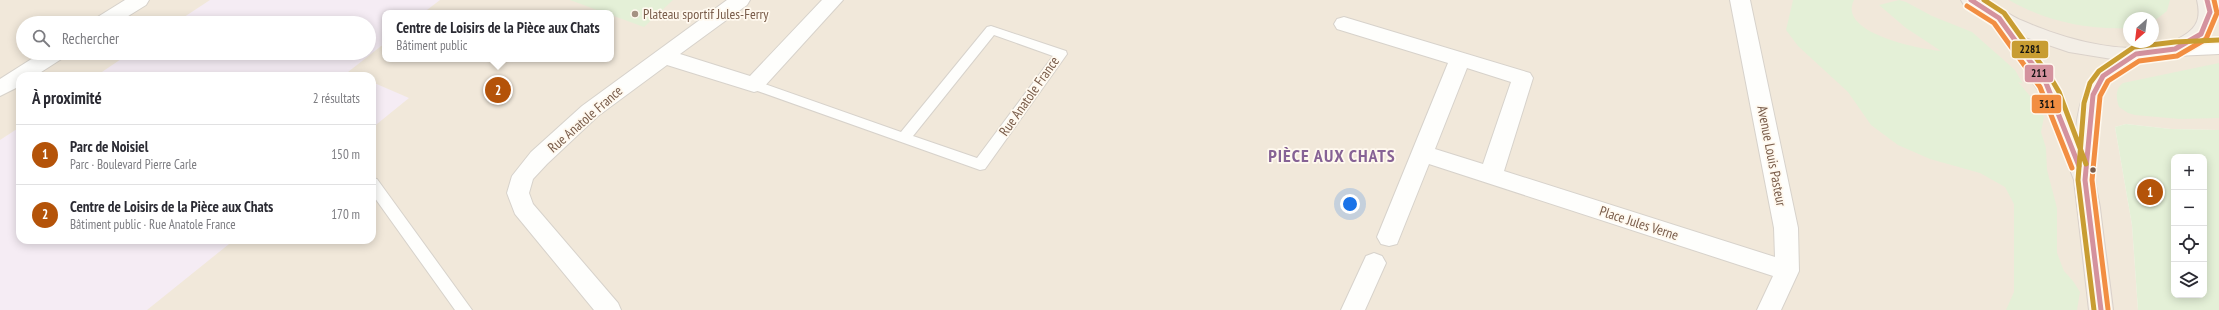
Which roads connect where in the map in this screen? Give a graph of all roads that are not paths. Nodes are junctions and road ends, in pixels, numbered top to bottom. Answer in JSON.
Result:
{"nodes":[{"id":1,"x":138,"y":0,"type":"edge"},
{"id":2,"x":740,"y":0,"type":"edge"},
{"id":3,"x":833,"y":0,"type":"edge"},
{"id":4,"x":1740,"y":0,"type":"edge"},
{"id":5,"x":1971,"y":0,"type":"edge"},
{"id":6,"x":2207,"y":0,"type":"edge"},
{"id":7,"x":114,"y":16,"type":"edge"},
{"id":8,"x":1999,"y":18,"type":"junction"},
{"id":9,"x":1344,"y":24,"type":"dead end"},
{"id":10,"x":2219,"y":47,"type":"edge"},
{"id":11,"x":2175,"y":49,"type":"junction"},
{"id":12,"x":2136,"y":54,"type":"junction"},
{"id":13,"x":663,"y":56,"type":"junction"},
{"id":14,"x":1460,"y":59,"type":"junction"},
{"id":15,"x":45,"y":60,"type":"edge"},
{"id":16,"x":26,"y":72,"type":"edge"},
{"id":17,"x":16,"y":79,"type":"edge"},
{"id":18,"x":754,"y":85,"type":"junction"},
{"id":19,"x":0,"y":89,"type":"edge"},
{"id":20,"x":904,"y":138,"type":"junction"},
{"id":21,"x":1422,"y":153,"type":"junction"},
{"id":22,"x":1491,"y":175,"type":"junction"},
{"id":23,"x":2084,"y":180,"type":"junction"},
{"id":24,"x":376,"y":189,"type":"edge"},
{"id":25,"x":1389,"y":237,"type":"dead end"},
{"id":26,"x":1374,"y":263,"type":"dead end"},
{"id":27,"x":1787,"y":271,"type":"junction"},
{"id":28,"x":464,"y":310,"type":"edge"},
{"id":29,"x":609,"y":310,"type":"edge"},
{"id":30,"x":1353,"y":310,"type":"edge"},
{"id":31,"x":1769,"y":310,"type":"edge"},
{"id":32,"x":2100,"y":310,"type":"edge"}],
"edges":[{"from":1,"to":7,"type":"street"},
{"from":2,"to":13,"type":"street","name":"Rue Anatole France"},
{"from":3,"to":18,"type":"street"},
{"from":4,"to":27,"type":"street","name":"Avenue Louis Pasteur"},
{"from":5,"to":8,"type":"main road"},
{"from":6,"to":11,"type":"main road"},
{"from":8,"to":12,"type":"main road"},
{"from":8,"to":23,"type":"main road"},
{"from":9,"to":14,"type":"street"},
{"from":10,"to":11,"type":"street"},
{"from":11,"to":12,"type":"main road"},
{"from":12,"to":23,"type":"main road"},
{"from":13,"to":18,"type":"street","name":"Rue Anatole France"},
{"from":13,"to":29,"type":"street","name":"Rue Anatole France"},
{"from":14,"to":21,"type":"street"},
{"from":14,"to":22,"type":"street"},
{"from":15,"to":16,"type":"street"},
{"from":17,"to":19,"type":"street"},
{"from":18,"to":20,"type":"lane","name":"Rue Anatole France"},
{"from":20,"to":20,"type":"lane","name":"Rue Anatole France"},
{"from":21,"to":22,"type":"street","name":"Place Jules Verne"},
{"from":21,"to":25,"type":"street"},
{"from":22,"to":27,"type":"street","name":"Place Jules Verne"},
{"from":23,"to":32,"type":"main road"},
{"from":24,"to":28,"type":"lane"},
{"from":26,"to":30,"type":"street"},
{"from":27,"to":31,"type":"street","name":"Avenue Louis Pasteur"}]}
